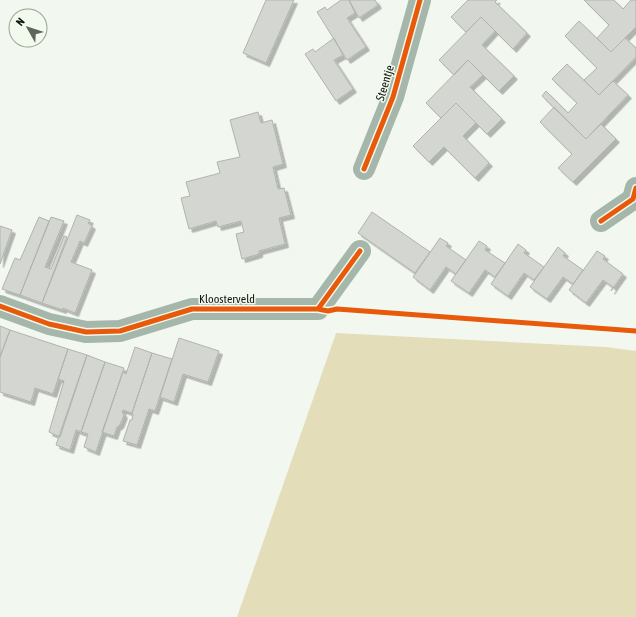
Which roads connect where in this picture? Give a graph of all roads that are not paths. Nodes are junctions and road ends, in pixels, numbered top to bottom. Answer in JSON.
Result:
{"nodes":[{"id":1,"x":420,"y":0,"type":"edge"},
{"id":2,"x":364,"y":170,"type":"dead end"},
{"id":3,"x":636,"y":188,"type":"edge"},
{"id":4,"x":601,"y":221,"type":"dead end"},
{"id":5,"x":360,"y":251,"type":"dead end"},
{"id":6,"x":0,"y":306,"type":"edge"}],
"edges":[{"from":1,"to":2,"type":"street","name":"Steentje"},
{"from":3,"to":4,"type":"street"},
{"from":5,"to":6,"type":"street","name":"Kloosterveld"}]}
